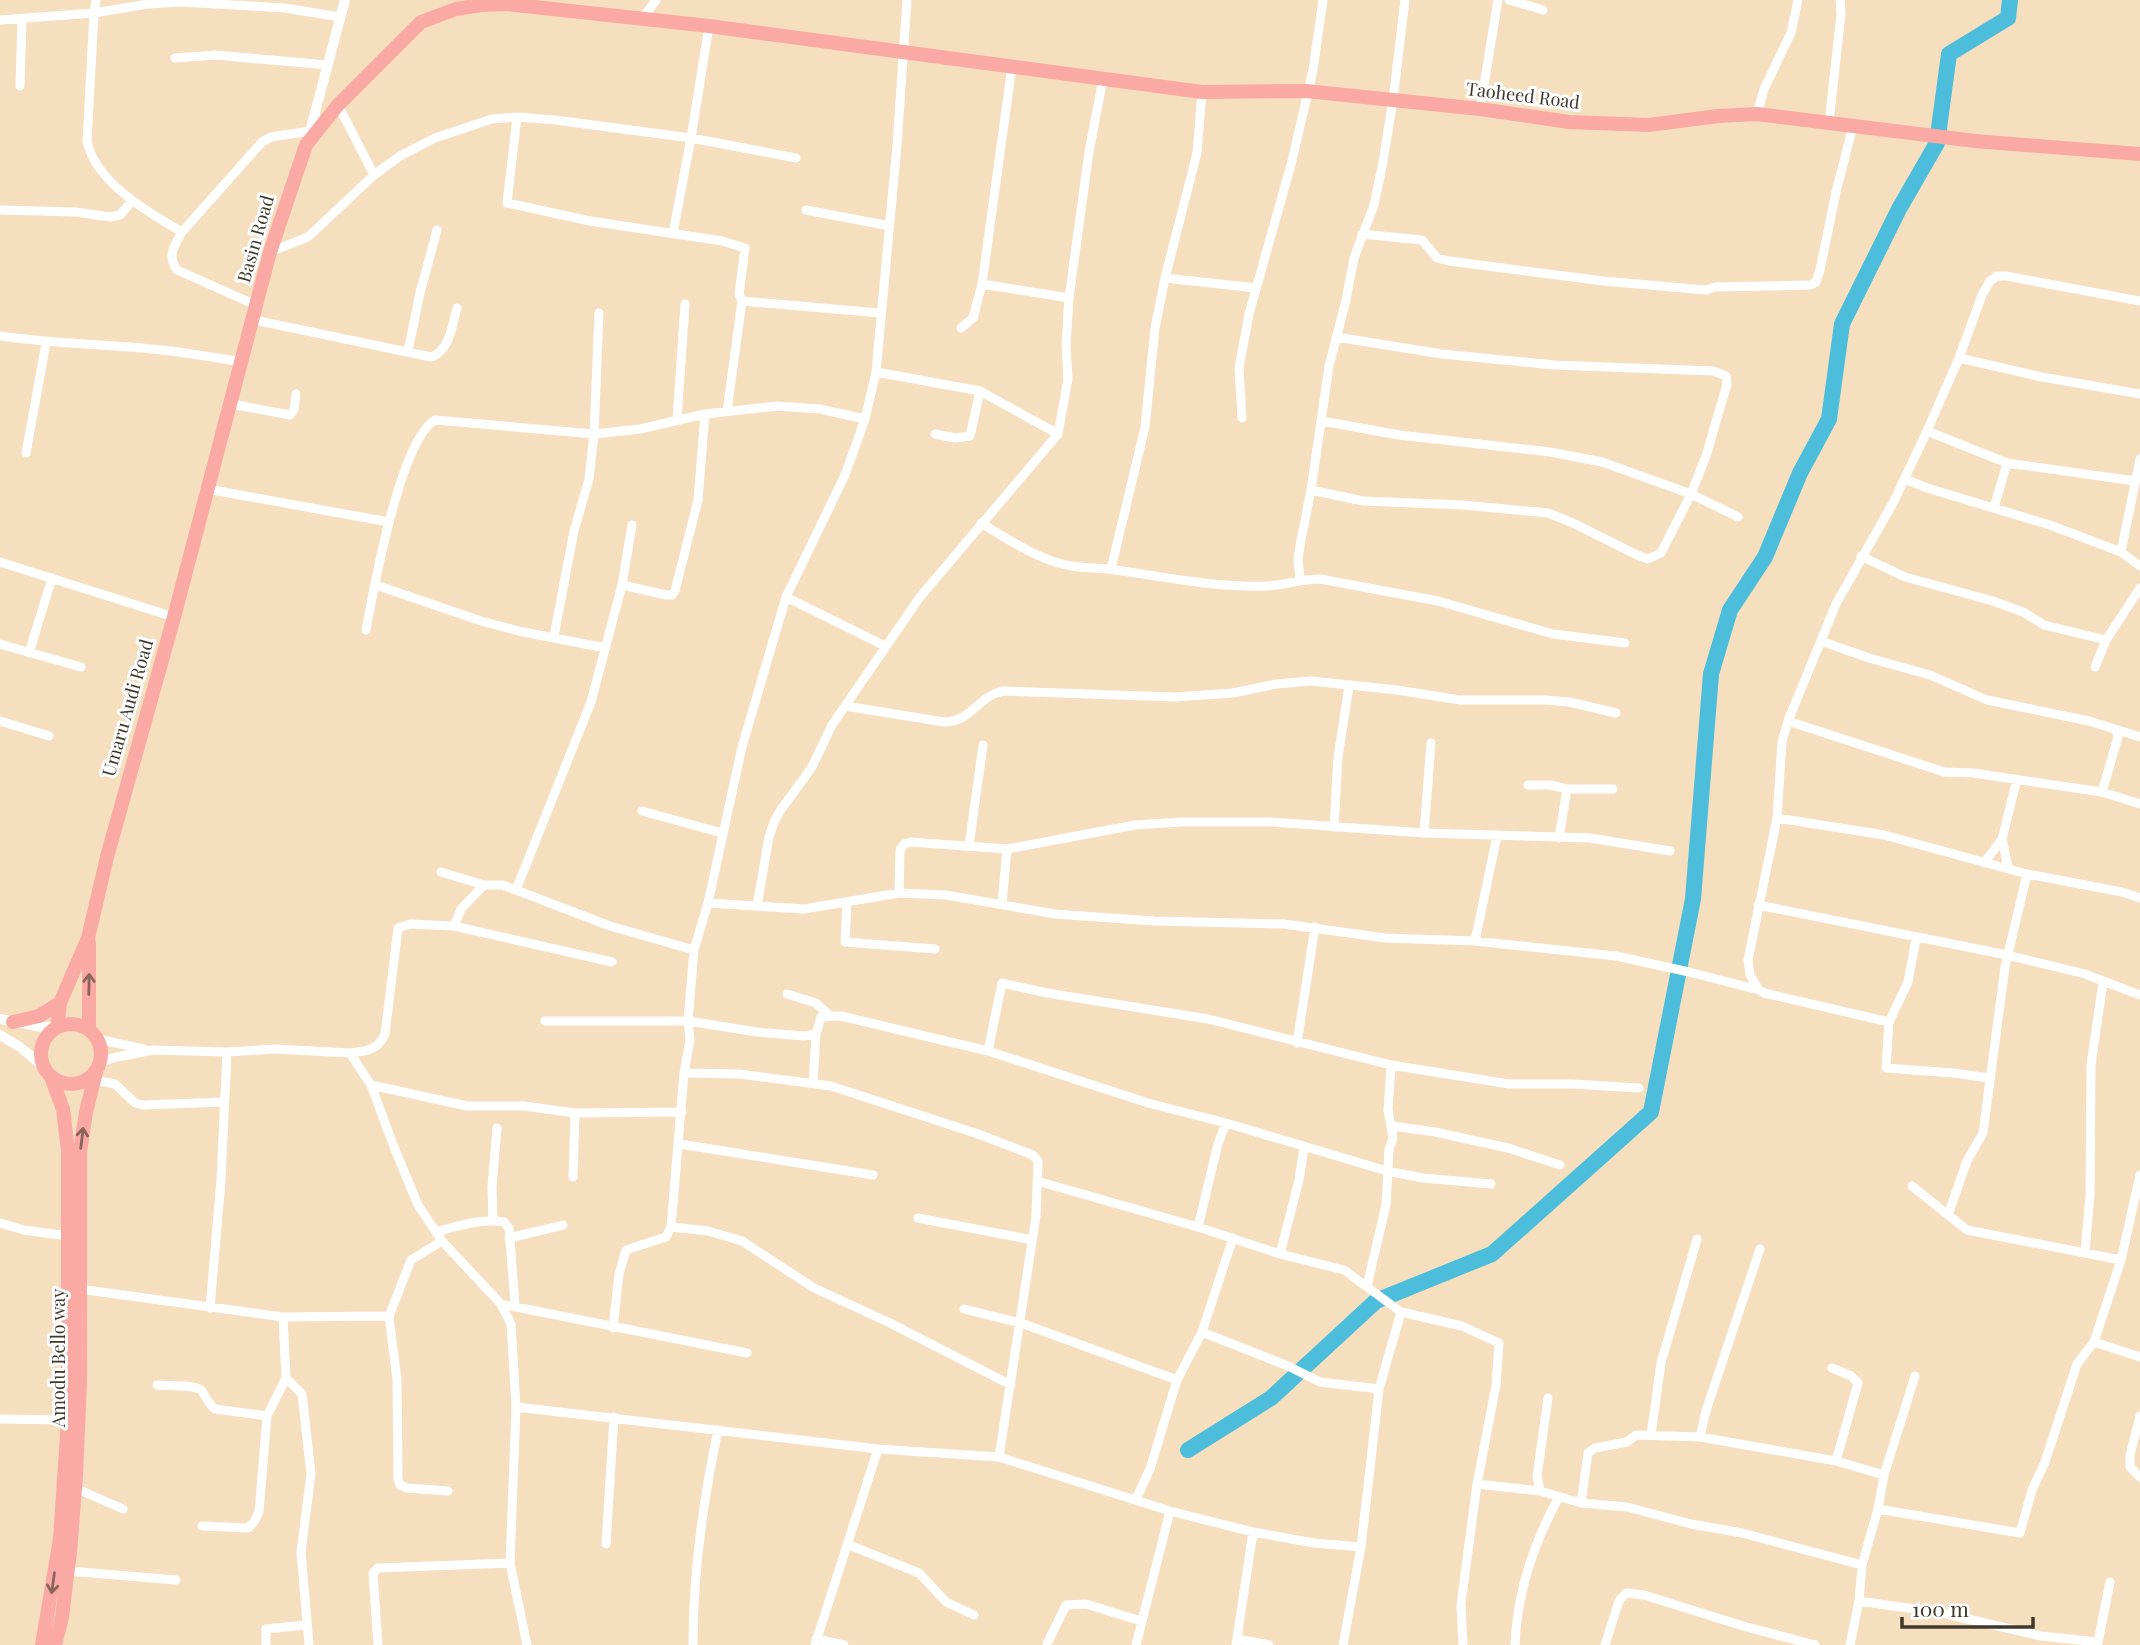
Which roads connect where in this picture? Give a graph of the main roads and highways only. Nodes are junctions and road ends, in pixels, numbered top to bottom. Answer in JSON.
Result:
{"nodes":[{"id":1,"x":308,"y":138,"type":"joint"},
{"id":2,"x":2140,"y":154,"type":"edge"},
{"id":3,"x":207,"y":489,"type":"joint"},
{"id":4,"x":88,"y":938,"type":"junction"},
{"id":5,"x":60,"y":1003,"type":"junction"},
{"id":6,"x":6,"y":1020,"type":"edge"},
{"id":7,"x":57,"y":1027,"type":"junction"},
{"id":8,"x":93,"y":1034,"type":"junction"},
{"id":9,"x":47,"y":1072,"type":"junction"},
{"id":10,"x":97,"y":1072,"type":"junction"},
{"id":11,"x":73,"y":1420,"type":"junction"},
{"id":12,"x":42,"y":1645,"type":"edge"},
{"id":13,"x":55,"y":1645,"type":"edge"}],
"edges":[{"from":1,"to":2,"type":"main road","name":"Taoheed Road"},
{"from":1,"to":3,"type":"main road","name":"Basin Road"},
{"from":3,"to":4,"type":"main road","name":"Umaru Audi Road"},
{"from":4,"to":5,"type":"main road"},
{"from":8,"to":4,"type":"main road","one_way":true},
{"from":5,"to":6,"type":"main road"},
{"from":5,"to":7,"type":"main road"},
{"from":7,"to":8,"type":"main road"},
{"from":7,"to":9,"type":"main road"},
{"from":8,"to":10,"type":"main road"},
{"from":9,"to":10,"type":"main road"},
{"from":9,"to":11,"type":"main road","name":"Amodu Bello way"},
{"from":11,"to":10,"type":"main road","name":"Amodu Bello way","one_way":true},
{"from":11,"to":12,"type":"main road","name":"Amodu Bello way","one_way":true},
{"from":11,"to":13,"type":"main road","name":"Amodu Bello way"}]}
